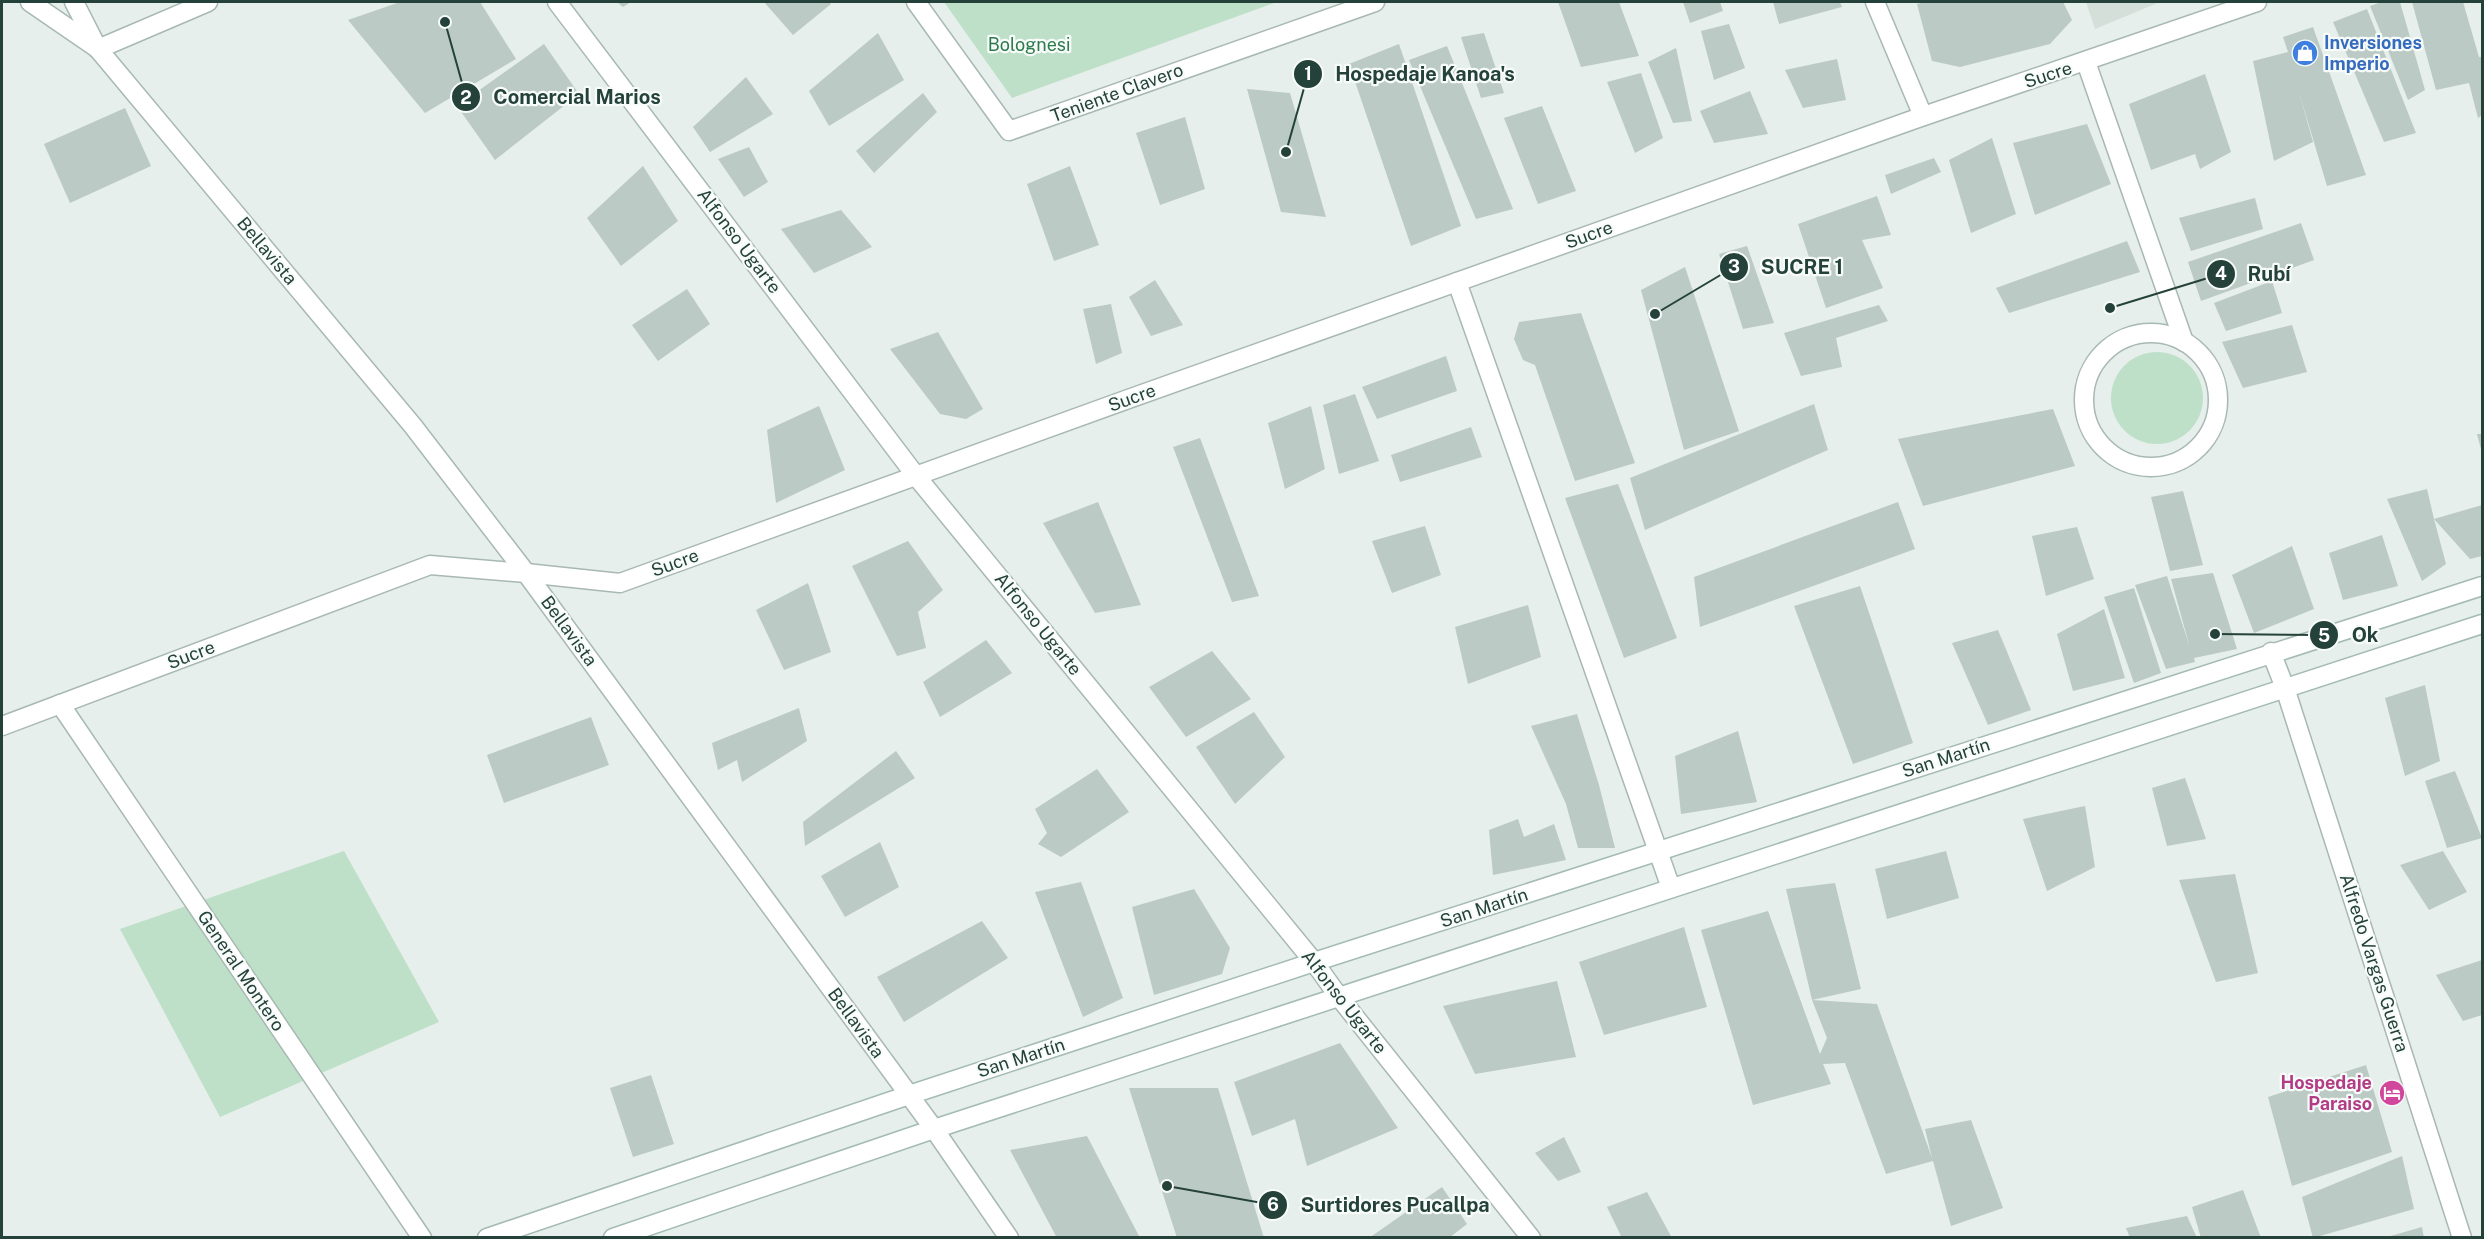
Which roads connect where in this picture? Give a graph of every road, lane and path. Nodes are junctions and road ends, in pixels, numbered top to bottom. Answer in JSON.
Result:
{"nodes":[{"id":1,"x":30,"y":2,"type":"edge"},
{"id":2,"x":74,"y":2,"type":"edge"},
{"id":3,"x":208,"y":2,"type":"edge"},
{"id":4,"x":557,"y":2,"type":"edge"},
{"id":5,"x":916,"y":2,"type":"edge"},
{"id":6,"x":1375,"y":2,"type":"edge"},
{"id":7,"x":1875,"y":2,"type":"edge"},
{"id":8,"x":2257,"y":2,"type":"edge"},
{"id":9,"x":98,"y":49,"type":"junction"},
{"id":10,"x":2086,"y":62,"type":"junction"},
{"id":11,"x":1923,"y":116,"type":"junction"},
{"id":12,"x":1457,"y":282,"type":"junction"},
{"id":13,"x":2184,"y":342,"type":"junction"},
{"id":14,"x":916,"y":476,"type":"junction"},
{"id":15,"x":526,"y":573,"type":"junction"},
{"id":16,"x":2482,"y":586,"type":"edge"},
{"id":17,"x":2482,"y":624,"type":"edge"},
{"id":18,"x":2271,"y":652,"type":"junction"},
{"id":19,"x":2285,"y":688,"type":"junction"},
{"id":20,"x":60,"y":704,"type":"junction"},
{"id":21,"x":2,"y":726,"type":"edge"},
{"id":22,"x":1658,"y":852,"type":"junction"},
{"id":23,"x":1671,"y":888,"type":"junction"},
{"id":24,"x":1314,"y":962,"type":"junction"},
{"id":25,"x":1339,"y":997,"type":"junction"},
{"id":26,"x":909,"y":1095,"type":"junction"},
{"id":27,"x":934,"y":1129,"type":"junction"},
{"id":28,"x":422,"y":1238,"type":"edge"},
{"id":29,"x":487,"y":1238,"type":"edge"},
{"id":30,"x":614,"y":1238,"type":"edge"},
{"id":31,"x":1009,"y":1238,"type":"edge"},
{"id":32,"x":1531,"y":1238,"type":"edge"},
{"id":33,"x":2462,"y":1238,"type":"edge"}],
"edges":[{"from":1,"to":9,"type":"street","name":"Bellavista"},
{"from":2,"to":9,"type":"street","name":"Bellavista"},
{"from":3,"to":9,"type":"street"},
{"from":4,"to":14,"type":"street","name":"Alfonso Ugarte"},
{"from":5,"to":6,"type":"street","name":"Teniente Clavero"},
{"from":7,"to":11,"type":"street"},
{"from":8,"to":10,"type":"street","name":"Sucre"},
{"from":9,"to":15,"type":"street","name":"Bellavista"},
{"from":10,"to":11,"type":"street","name":"Sucre"},
{"from":10,"to":13,"type":"street"},
{"from":11,"to":12,"type":"street","name":"Sucre"},
{"from":12,"to":14,"type":"street","name":"Sucre"},
{"from":12,"to":22,"type":"street"},
{"from":13,"to":13,"type":"street"},
{"from":14,"to":15,"type":"street","name":"Sucre"},
{"from":14,"to":24,"type":"street","name":"Alfonso Ugarte"},
{"from":15,"to":20,"type":"street","name":"Sucre"},
{"from":15,"to":26,"type":"street","name":"Bellavista"},
{"from":16,"to":18,"type":"street","name":"San Martín"},
{"from":17,"to":19,"type":"street"},
{"from":18,"to":19,"type":"street","name":"Alfredo Vargas Guerra"},
{"from":18,"to":22,"type":"street","name":"San Martín"},
{"from":19,"to":23,"type":"street"},
{"from":19,"to":33,"type":"street","name":"Alfredo Vargas Guerra"},
{"from":20,"to":21,"type":"street","name":"Sucre"},
{"from":20,"to":28,"type":"street","name":"General Montero"},
{"from":22,"to":23,"type":"street"},
{"from":22,"to":24,"type":"street","name":"San Martín"},
{"from":23,"to":25,"type":"street"},
{"from":24,"to":25,"type":"street","name":"Alfonso Ugarte"},
{"from":24,"to":26,"type":"street","name":"San Martín"},
{"from":25,"to":27,"type":"street"},
{"from":25,"to":32,"type":"street","name":"Alfonso Ugarte"},
{"from":26,"to":27,"type":"street","name":"Bellavista"},
{"from":26,"to":29,"type":"street","name":"San Martín"},
{"from":27,"to":30,"type":"street"},
{"from":27,"to":31,"type":"street","name":"Bellavista"}]}
